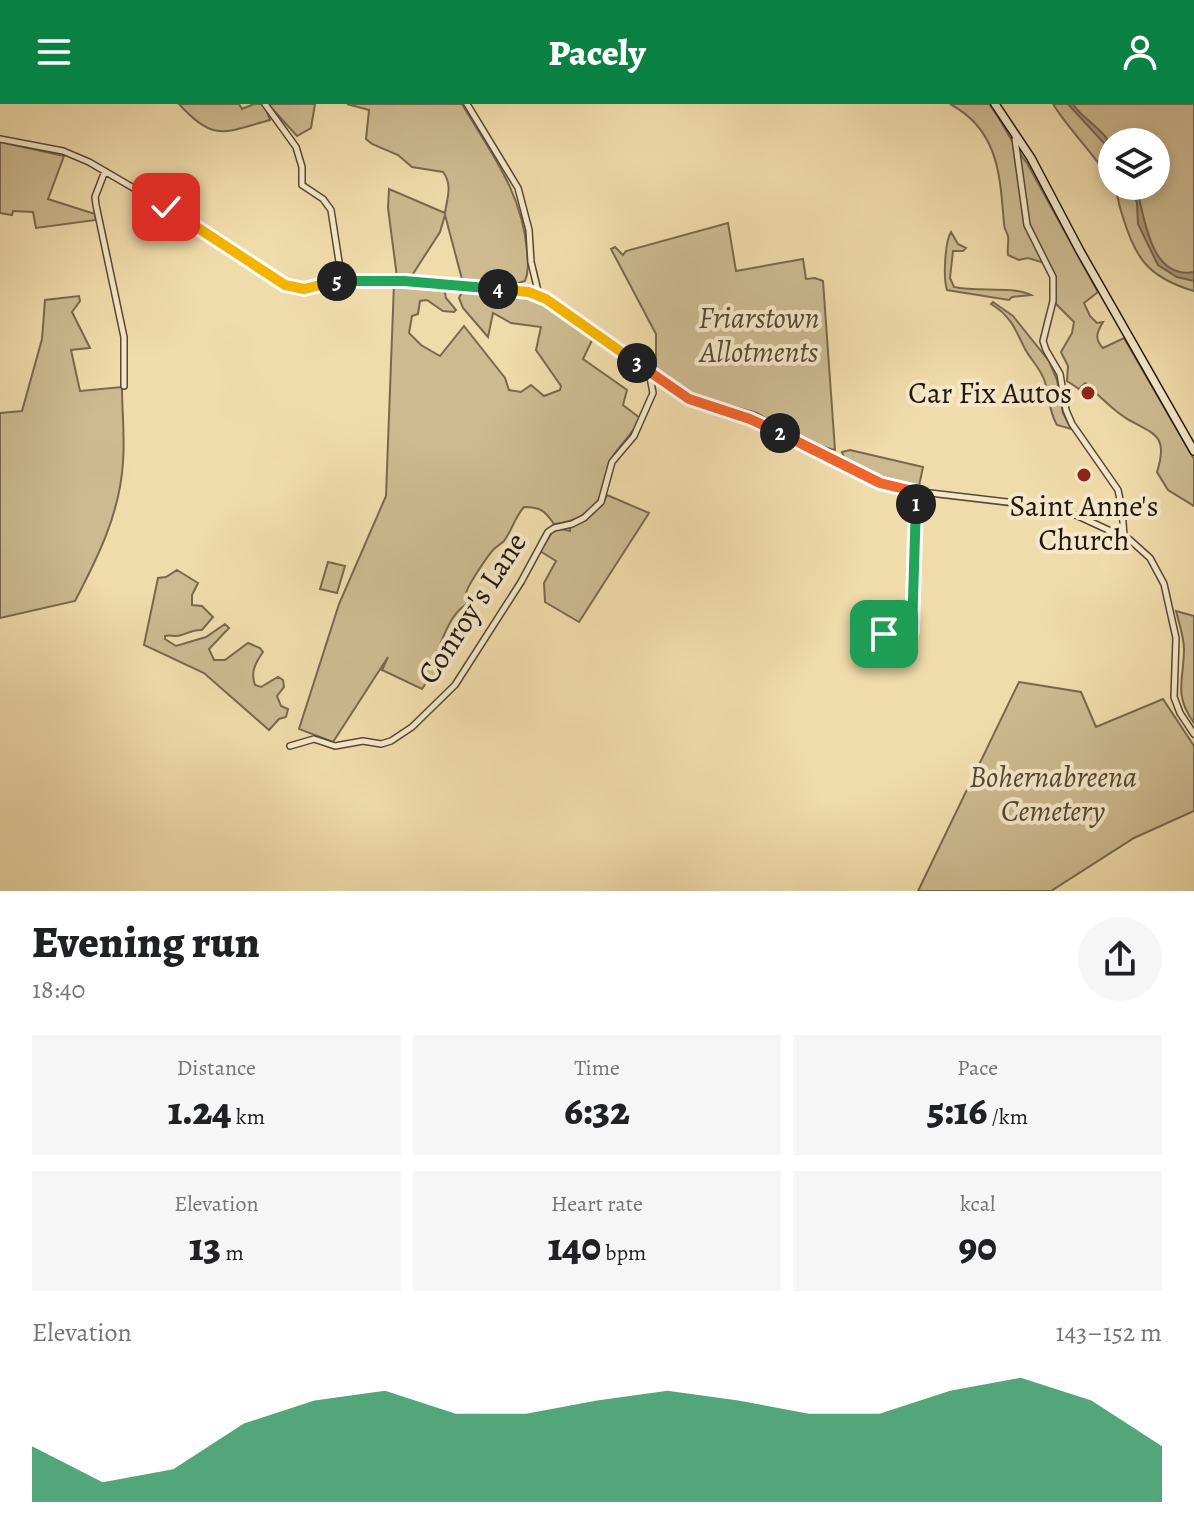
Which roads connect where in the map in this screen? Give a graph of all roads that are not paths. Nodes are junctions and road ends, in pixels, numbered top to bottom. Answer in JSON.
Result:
{"nodes":[{"id":1,"x":265,"y":104,"type":"edge"},
{"id":2,"x":467,"y":104,"type":"edge"},
{"id":3,"x":995,"y":104,"type":"edge"},
{"id":4,"x":1013,"y":131,"type":"junction"},
{"id":5,"x":0,"y":139,"type":"edge"},
{"id":6,"x":105,"y":171,"type":"junction"},
{"id":7,"x":342,"y":281,"type":"junction"},
{"id":8,"x":539,"y":295,"type":"junction"},
{"id":9,"x":649,"y":371,"type":"junction"},
{"id":10,"x":124,"y":386,"type":"dead end"},
{"id":11,"x":1194,"y":451,"type":"edge"},
{"id":12,"x":917,"y":492,"type":"junction"},
{"id":13,"x":1124,"y":536,"type":"junction"},
{"id":14,"x":884,"y":634,"type":"dead end"},
{"id":15,"x":1194,"y":734,"type":"edge"},
{"id":16,"x":290,"y":746,"type":"dead end"}],
"edges":[{"from":1,"to":7,"type":"street"},
{"from":2,"to":8,"type":"street"},
{"from":3,"to":4,"type":"main road"},
{"from":4,"to":11,"type":"main road"},
{"from":4,"to":13,"type":"street"},
{"from":5,"to":6,"type":"street"},
{"from":6,"to":7,"type":"street"},
{"from":6,"to":10,"type":"street"},
{"from":7,"to":8,"type":"street"},
{"from":8,"to":9,"type":"street"},
{"from":9,"to":12,"type":"street"},
{"from":9,"to":16,"type":"street","name":"Conroy's Lane"},
{"from":12,"to":13,"type":"street"},
{"from":12,"to":14,"type":"street"},
{"from":13,"to":15,"type":"street"}]}
